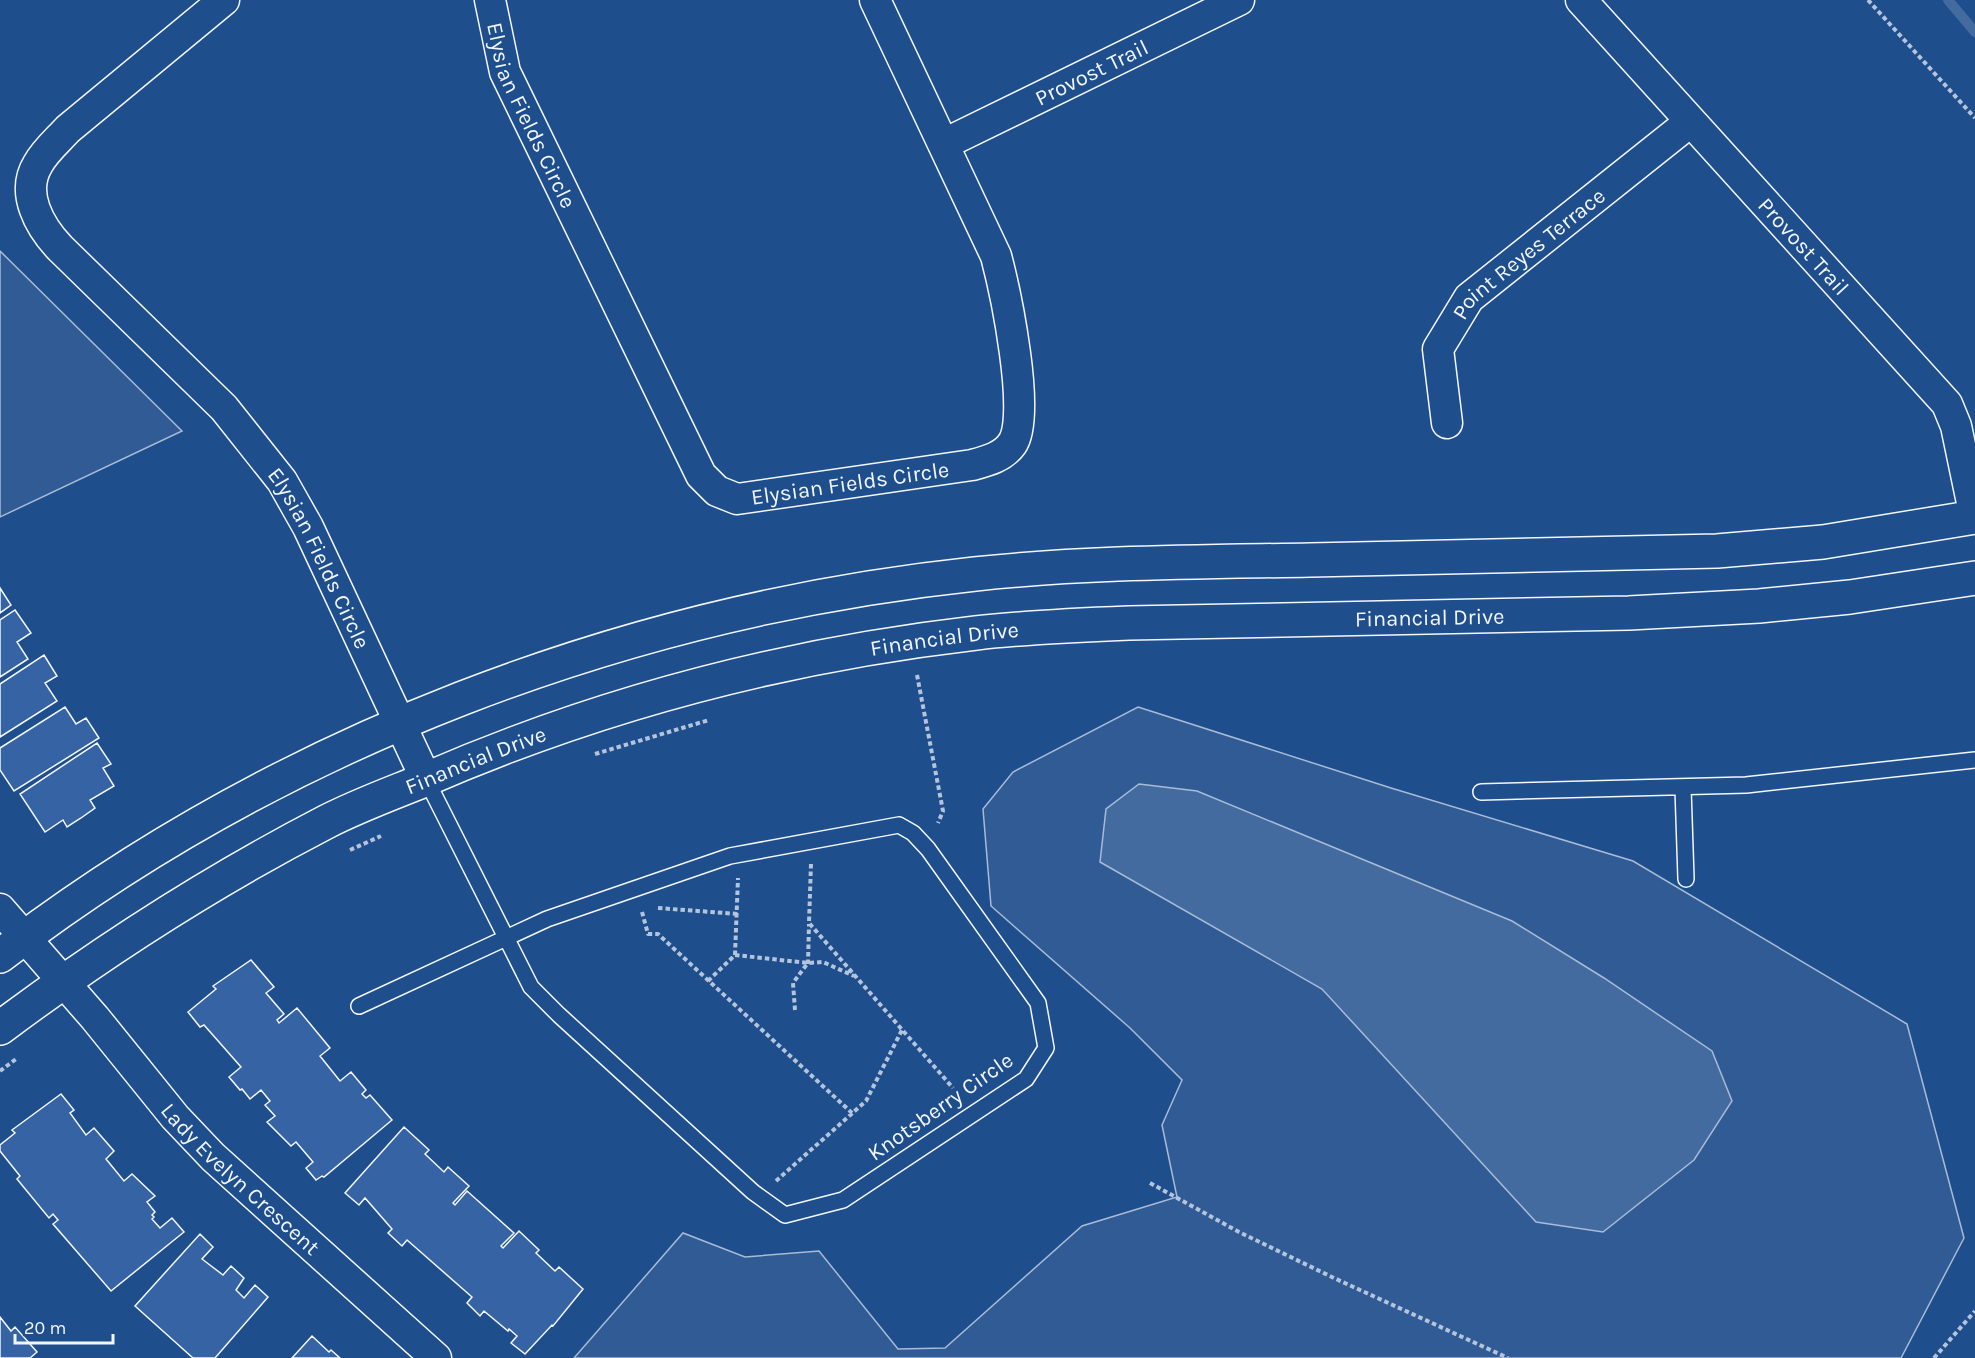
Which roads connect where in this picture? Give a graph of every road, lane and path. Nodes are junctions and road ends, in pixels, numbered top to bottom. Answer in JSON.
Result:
{"nodes":[{"id":1,"x":224,"y":0,"type":"edge"},
{"id":2,"x":490,"y":0,"type":"edge"},
{"id":3,"x":875,"y":0,"type":"edge"},
{"id":4,"x":1239,"y":0,"type":"edge"},
{"id":5,"x":1581,"y":0,"type":"edge"},
{"id":6,"x":1868,"y":0,"type":"edge"},
{"id":7,"x":1975,"y":118,"type":"edge"},
{"id":8,"x":1690,"y":122,"type":"junction"},
{"id":9,"x":944,"y":144,"type":"junction"},
{"id":10,"x":1447,"y":423,"type":"dead end"},
{"id":11,"x":1975,"y":518,"type":"edge"},
{"id":12,"x":1975,"y":578,"type":"edge"},
{"id":13,"x":925,"y":673,"type":"dead end"},
{"id":14,"x":917,"y":674,"type":"junction"},
{"id":15,"x":906,"y":675,"type":"dead end"},
{"id":16,"x":719,"y":717,"type":"dead end"},
{"id":17,"x":399,"y":724,"type":"junction"},
{"id":18,"x":586,"y":756,"type":"dead end"},
{"id":19,"x":1975,"y":760,"type":"edge"},
{"id":20,"x":426,"y":779,"type":"junction"},
{"id":21,"x":1683,"y":788,"type":"junction"},
{"id":22,"x":1481,"y":792,"type":"dead end"},
{"id":23,"x":392,"y":831,"type":"dead end"},
{"id":24,"x":809,"y":842,"type":"junction"},
{"id":25,"x":927,"y":849,"type":"junction"},
{"id":26,"x":349,"y":851,"type":"dead end"},
{"id":27,"x":739,"y":871,"type":"dead end"},
{"id":28,"x":1686,"y":879,"type":"dead end"},
{"id":29,"x":0,"y":909,"type":"edge"},
{"id":30,"x":738,"y":914,"type":"junction"},
{"id":31,"x":809,"y":923,"type":"junction"},
{"id":32,"x":504,"y":938,"type":"junction"},
{"id":33,"x":12,"y":946,"type":"edge"},
{"id":34,"x":735,"y":955,"type":"junction"},
{"id":35,"x":808,"y":964,"type":"junction"},
{"id":36,"x":855,"y":976,"type":"junction"},
{"id":37,"x":63,"y":981,"type":"junction"},
{"id":38,"x":708,"y":981,"type":"junction"},
{"id":39,"x":359,"y":1006,"type":"dead end"},
{"id":40,"x":795,"y":1010,"type":"dead end"},
{"id":41,"x":0,"y":1028,"type":"edge"},
{"id":42,"x":902,"y":1030,"type":"junction"},
{"id":43,"x":952,"y":1088,"type":"dead end"},
{"id":44,"x":852,"y":1113,"type":"junction"},
{"id":45,"x":1150,"y":1183,"type":"dead end"},
{"id":46,"x":759,"y":1196,"type":"junction"},
{"id":47,"x":1975,"y":1311,"type":"edge"},
{"id":48,"x":436,"y":1358,"type":"edge"},
{"id":49,"x":1508,"y":1358,"type":"edge"},
{"id":50,"x":1934,"y":1358,"type":"edge"}],
"edges":[{"from":1,"to":17,"type":"street","name":"Elysian Fields Circle"},
{"from":2,"to":9,"type":"street","name":"Elysian Fields Circle"},
{"from":3,"to":9,"type":"street","name":"Elysian Fields Circle"},
{"from":4,"to":9,"type":"street","name":"Provost Trail"},
{"from":5,"to":8,"type":"street","name":"Provost Trail"},
{"from":6,"to":7,"type":"path"},
{"from":8,"to":10,"type":"street","name":"Point Reyes Terrace"},
{"from":8,"to":11,"type":"street","name":"Provost Trail"},
{"from":11,"to":17,"type":"street"},
{"from":12,"to":20,"type":"street","name":"Financial Drive"},
{"from":13,"to":14,"type":"path"},
{"from":14,"to":15,"type":"path"},
{"from":14,"to":25,"type":"path"},
{"from":16,"to":18,"type":"path"},
{"from":17,"to":20,"type":"street","name":"Elysian Fields Circle"},
{"from":17,"to":33,"type":"street"},
{"from":19,"to":21,"type":"lane"},
{"from":20,"to":32,"type":"lane","name":"Knotsberry Circle"},
{"from":20,"to":37,"type":"street","name":"Financial Drive"},
{"from":21,"to":22,"type":"lane"},
{"from":21,"to":28,"type":"lane"},
{"from":23,"to":26,"type":"path"},
{"from":24,"to":25,"type":"lane","name":"Knotsberry Circle"},
{"from":24,"to":31,"type":"path"},
{"from":24,"to":32,"type":"lane","name":"Knotsberry Circle"},
{"from":25,"to":46,"type":"lane","name":"Knotsberry Circle"},
{"from":27,"to":30,"type":"path"},
{"from":29,"to":33,"type":"street","name":"Lady Evelyn Crescent"},
{"from":30,"to":34,"type":"path"},
{"from":30,"to":38,"type":"path"},
{"from":31,"to":35,"type":"path"},
{"from":31,"to":36,"type":"path"},
{"from":32,"to":39,"type":"lane","name":"Knotsberry Circle"},
{"from":32,"to":46,"type":"lane","name":"Knotsberry Circle"},
{"from":33,"to":37,"type":"street","name":"Lady Evelyn Crescent"},
{"from":34,"to":35,"type":"path"},
{"from":34,"to":38,"type":"path"},
{"from":35,"to":36,"type":"path"},
{"from":35,"to":40,"type":"path"},
{"from":36,"to":42,"type":"path"},
{"from":37,"to":41,"type":"street","name":"Financial Drive"},
{"from":37,"to":48,"type":"street","name":"Lady Evelyn Crescent"},
{"from":38,"to":44,"type":"path"},
{"from":42,"to":43,"type":"path"},
{"from":42,"to":44,"type":"path"},
{"from":44,"to":46,"type":"path"},
{"from":45,"to":49,"type":"path"},
{"from":47,"to":50,"type":"path"}]}
